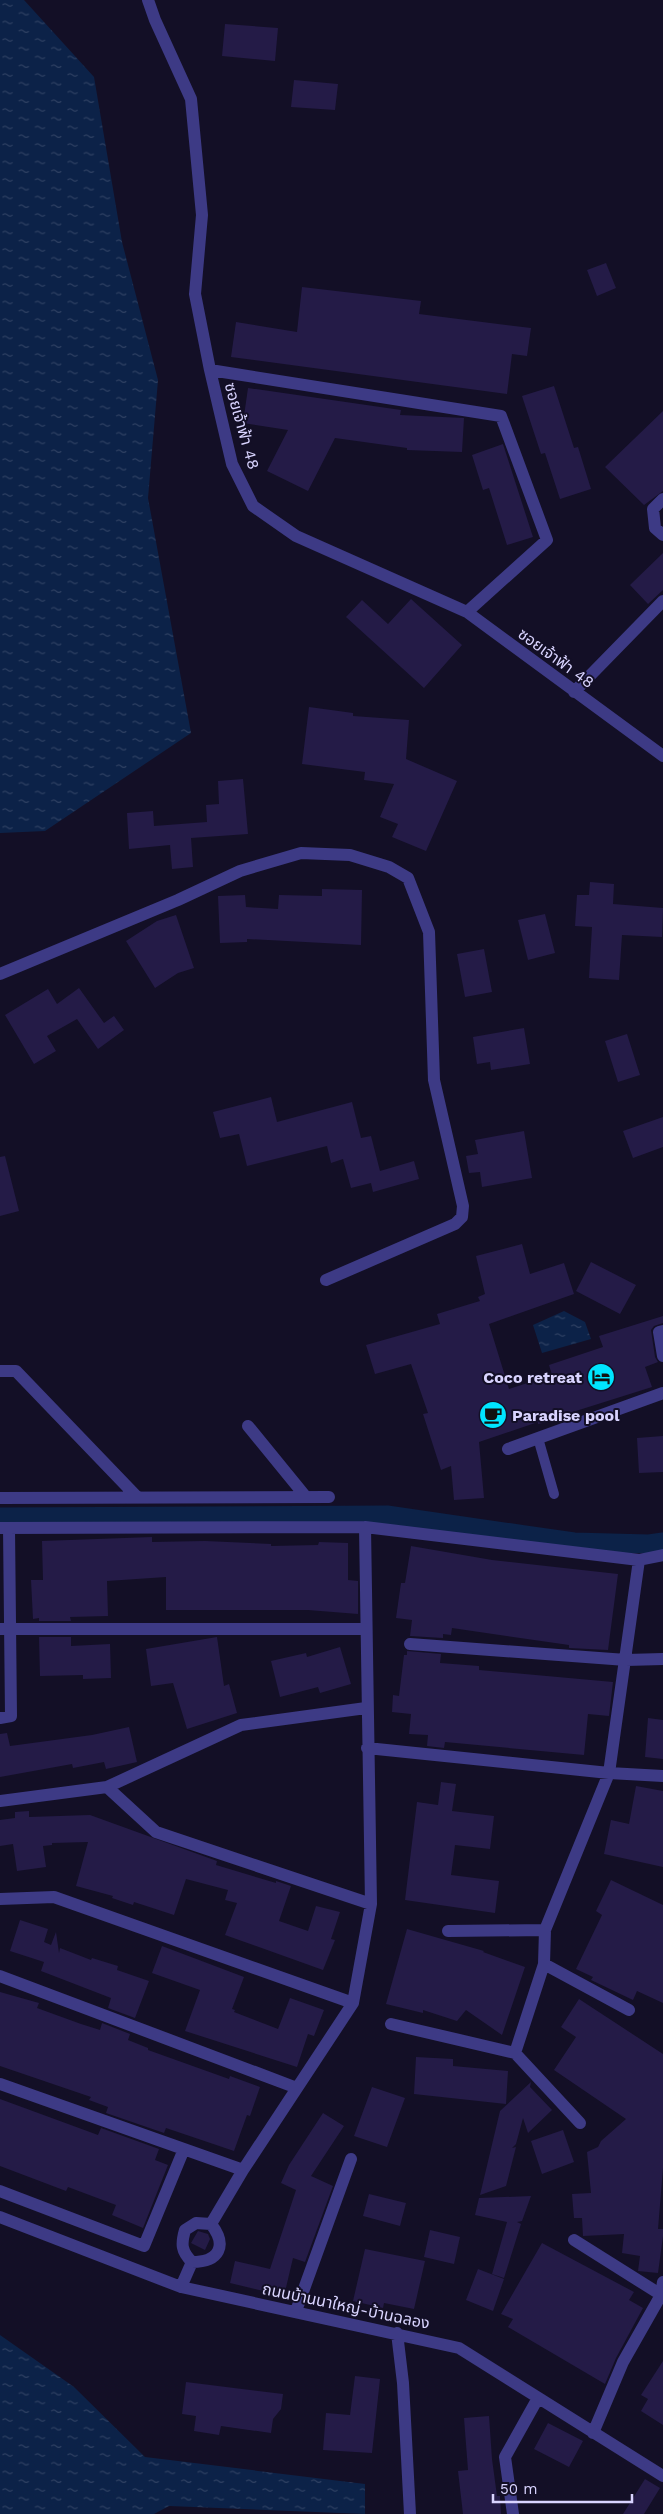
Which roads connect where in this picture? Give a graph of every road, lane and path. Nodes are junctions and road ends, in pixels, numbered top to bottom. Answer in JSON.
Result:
{"nodes":[{"id":1,"x":148,"y":0,"type":"edge"},
{"id":2,"x":210,"y":370,"type":"junction"},
{"id":3,"x":663,"y":499,"type":"edge"},
{"id":4,"x":663,"y":535,"type":"edge"},
{"id":5,"x":663,"y":601,"type":"edge"},
{"id":6,"x":467,"y":612,"type":"junction"},
{"id":7,"x":574,"y":692,"type":"junction"},
{"id":8,"x":663,"y":756,"type":"edge"},
{"id":9,"x":0,"y":974,"type":"edge"},
{"id":10,"x":326,"y":1280,"type":"dead end"},
{"id":11,"x":663,"y":1331,"type":"edge"},
{"id":12,"x":663,"y":1356,"type":"edge"},
{"id":13,"x":0,"y":1371,"type":"edge"},
{"id":14,"x":663,"y":1393,"type":"edge"},
{"id":15,"x":248,"y":1426,"type":"dead end"},
{"id":16,"x":538,"y":1438,"type":"junction"},
{"id":17,"x":508,"y":1449,"type":"dead end"},
{"id":18,"x":554,"y":1494,"type":"dead end"},
{"id":19,"x":306,"y":1497,"type":"junction"},
{"id":20,"x":329,"y":1497,"type":"dead end"},
{"id":21,"x":0,"y":1498,"type":"edge"},
{"id":22,"x":138,"y":1498,"type":"junction"},
{"id":23,"x":364,"y":1527,"type":"junction"},
{"id":24,"x":5,"y":1528,"type":"edge"},
{"id":25,"x":663,"y":1555,"type":"edge"},
{"id":26,"x":639,"y":1560,"type":"junction"},
{"id":27,"x":5,"y":1629,"type":"edge"},
{"id":28,"x":366,"y":1629,"type":"junction"},
{"id":29,"x":410,"y":1644,"type":"dead end"},
{"id":30,"x":663,"y":1659,"type":"edge"},
{"id":31,"x":626,"y":1660,"type":"junction"},
{"id":32,"x":366,"y":1708,"type":"junction"},
{"id":33,"x":0,"y":1718,"type":"edge"},
{"id":34,"x":367,"y":1748,"type":"junction"},
{"id":35,"x":608,"y":1773,"type":"junction"},
{"id":36,"x":663,"y":1776,"type":"edge"},
{"id":37,"x":107,"y":1787,"type":"junction"},
{"id":38,"x":0,"y":1801,"type":"edge"},
{"id":39,"x":0,"y":1899,"type":"edge"},
{"id":40,"x":370,"y":1904,"type":"junction"},
{"id":41,"x":545,"y":1930,"type":"junction"},
{"id":42,"x":448,"y":1931,"type":"dead end"},
{"id":43,"x":544,"y":1964,"type":"junction"},
{"id":44,"x":0,"y":1976,"type":"edge"},
{"id":45,"x":353,"y":2003,"type":"junction"},
{"id":46,"x":629,"y":2010,"type":"dead end"},
{"id":47,"x":392,"y":2024,"type":"dead end"},
{"id":48,"x":515,"y":2053,"type":"junction"},
{"id":49,"x":0,"y":2084,"type":"edge"},
{"id":50,"x":297,"y":2088,"type":"junction"},
{"id":51,"x":580,"y":2123,"type":"dead end"},
{"id":52,"x":184,"y":2149,"type":"junction"},
{"id":53,"x":352,"y":2159,"type":"dead end"},
{"id":54,"x":243,"y":2170,"type":"junction"},
{"id":55,"x":0,"y":2191,"type":"edge"},
{"id":56,"x":0,"y":2217,"type":"edge"},
{"id":57,"x":211,"y":2224,"type":"junction"},
{"id":58,"x":574,"y":2240,"type":"dead end"},
{"id":59,"x":192,"y":2262,"type":"junction"},
{"id":60,"x":181,"y":2287,"type":"junction"},
{"id":61,"x":662,"y":2291,"type":"edge"},
{"id":62,"x":296,"y":2311,"type":"junction"},
{"id":63,"x":396,"y":2333,"type":"junction"},
{"id":64,"x":538,"y":2398,"type":"junction"},
{"id":65,"x":593,"y":2433,"type":"junction"},
{"id":66,"x":663,"y":2476,"type":"edge"},
{"id":67,"x":410,"y":2514,"type":"edge"},
{"id":68,"x":512,"y":2514,"type":"edge"}],
"edges":[{"from":1,"to":2,"type":"street","name":"ซอยเจ้าฟ้า 48"},
{"from":2,"to":6,"type":"street","name":"ซอยเจ้าฟ้า 48"},
{"from":2,"to":6,"type":"street"},
{"from":3,"to":4,"type":"street"},
{"from":5,"to":7,"type":"street"},
{"from":6,"to":7,"type":"street","name":"ซอยเจ้าฟ้า 48"},
{"from":7,"to":8,"type":"street","name":"ซอยเจ้าฟ้า 48"},
{"from":9,"to":10,"type":"street"},
{"from":11,"to":12,"type":"street"},
{"from":13,"to":22,"type":"street"},
{"from":14,"to":16,"type":"street"},
{"from":15,"to":19,"type":"street"},
{"from":16,"to":17,"type":"street"},
{"from":16,"to":18,"type":"lane"},
{"from":19,"to":20,"type":"street"},
{"from":19,"to":22,"type":"street"},
{"from":21,"to":22,"type":"street"},
{"from":23,"to":24,"type":"street"},
{"from":23,"to":26,"type":"street"},
{"from":23,"to":28,"type":"street"},
{"from":24,"to":27,"type":"street"},
{"from":25,"to":26,"type":"street"},
{"from":26,"to":31,"type":"street"},
{"from":27,"to":28,"type":"street"},
{"from":27,"to":33,"type":"street"},
{"from":28,"to":32,"type":"street"},
{"from":29,"to":31,"type":"street"},
{"from":30,"to":31,"type":"street"},
{"from":31,"to":35,"type":"street"},
{"from":32,"to":34,"type":"street"},
{"from":32,"to":37,"type":"street"},
{"from":34,"to":35,"type":"street"},
{"from":34,"to":40,"type":"street"},
{"from":35,"to":36,"type":"street"},
{"from":35,"to":41,"type":"street"},
{"from":37,"to":38,"type":"street"},
{"from":37,"to":40,"type":"street"},
{"from":39,"to":45,"type":"street"},
{"from":40,"to":45,"type":"street"},
{"from":41,"to":42,"type":"street"},
{"from":41,"to":43,"type":"street"},
{"from":43,"to":46,"type":"street"},
{"from":43,"to":48,"type":"street"},
{"from":44,"to":50,"type":"street"},
{"from":45,"to":50,"type":"street"},
{"from":47,"to":48,"type":"street"},
{"from":48,"to":51,"type":"street"},
{"from":49,"to":52,"type":"street"},
{"from":50,"to":54,"type":"street"},
{"from":52,"to":54,"type":"street"},
{"from":52,"to":55,"type":"street"},
{"from":53,"to":62,"type":"street"},
{"from":54,"to":57,"type":"street"},
{"from":56,"to":60,"type":"street","name":"ถนนบ้านนาใหญ่-บ้านฉลอง"},
{"from":57,"to":59,"type":"street"},
{"from":57,"to":59,"type":"street"},
{"from":58,"to":61,"type":"street"},
{"from":59,"to":60,"type":"street"},
{"from":60,"to":62,"type":"street","name":"ถนนบ้านนาใหญ่-บ้านฉลอง"},
{"from":61,"to":65,"type":"street"},
{"from":62,"to":63,"type":"street","name":"ถนนบ้านนาใหญ่-บ้านฉลอง"},
{"from":63,"to":64,"type":"street","name":"ถนนบ้านนาใหญ่-บ้านฉลอง"},
{"from":63,"to":67,"type":"street"},
{"from":64,"to":65,"type":"street","name":"ถนนบ้านนาใหญ่-บ้านฉลอง"},
{"from":64,"to":68,"type":"street"},
{"from":65,"to":66,"type":"street","name":"ถนนบ้านนาใหญ่-บ้านฉลอง"}]}
